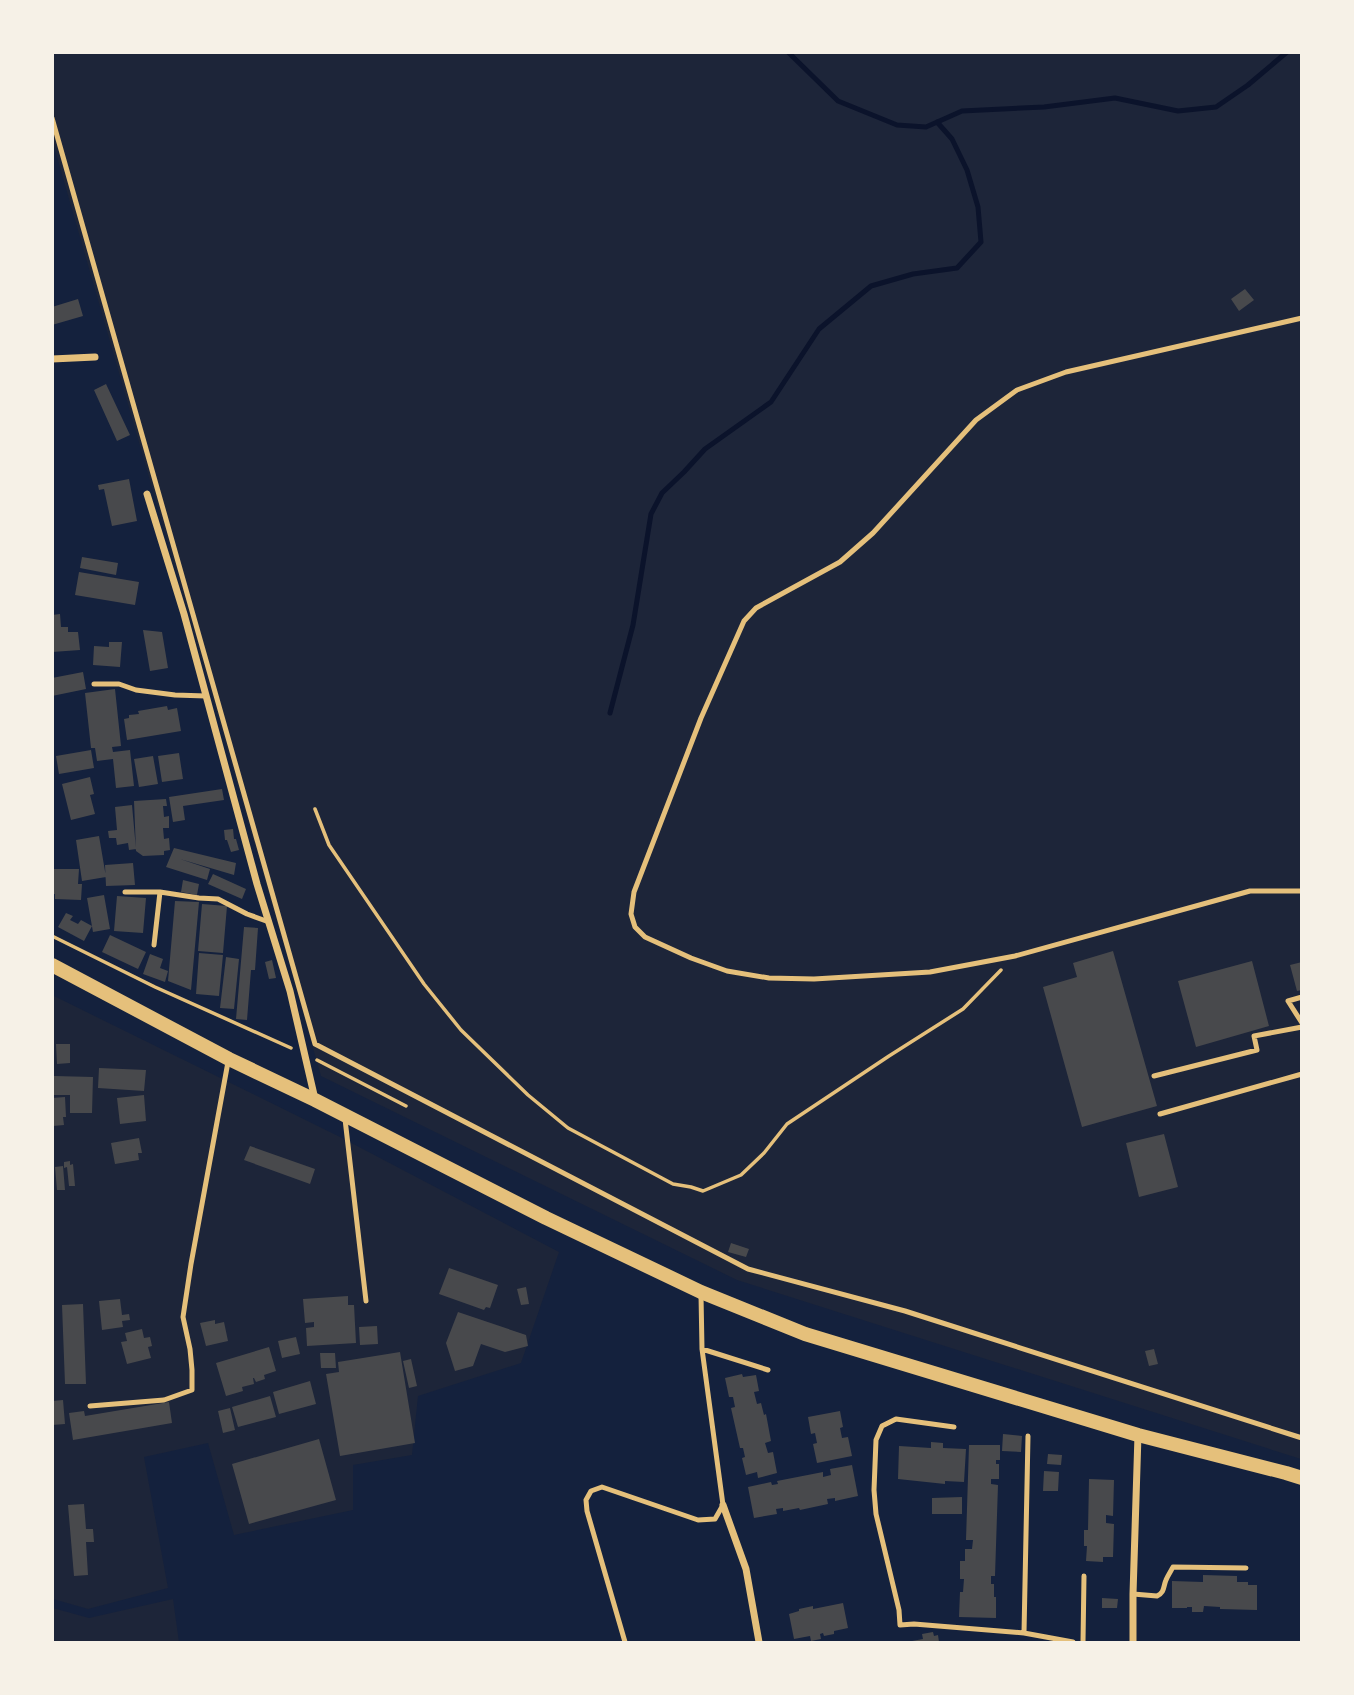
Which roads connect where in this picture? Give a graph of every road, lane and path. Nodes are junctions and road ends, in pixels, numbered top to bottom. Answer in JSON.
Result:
{"nodes":[{"id":1,"x":52,"y":118,"type":"edge"},
{"id":2,"x":1301,"y":318,"type":"edge"},
{"id":3,"x":95,"y":358,"type":"dead end"},
{"id":4,"x":52,"y":359,"type":"edge"},
{"id":5,"x":147,"y":494,"type":"dead end"},
{"id":6,"x":94,"y":684,"type":"dead end"},
{"id":7,"x":206,"y":696,"type":"junction"},
{"id":8,"x":316,"y":809,"type":"dead end"},
{"id":9,"x":1301,"y":891,"type":"edge"},
{"id":10,"x":125,"y":892,"type":"dead end"},
{"id":11,"x":160,"y":892,"type":"junction"},
{"id":12,"x":269,"y":922,"type":"junction"},
{"id":13,"x":154,"y":945,"type":"dead end"},
{"id":14,"x":1015,"y":956,"type":"junction"},
{"id":15,"x":52,"y":965,"type":"edge"},
{"id":16,"x":1301,"y":997,"type":"edge"},
{"id":17,"x":1301,"y":1025,"type":"edge"},
{"id":18,"x":229,"y":1059,"type":"junction"},
{"id":19,"x":1301,"y":1074,"type":"edge"},
{"id":20,"x":1154,"y":1076,"type":"dead end"},
{"id":21,"x":315,"y":1100,"type":"junction"},
{"id":22,"x":1160,"y":1114,"type":"dead end"},
{"id":23,"x":345,"y":1115,"type":"junction"},
{"id":24,"x":701,"y":1292,"type":"junction"},
{"id":25,"x":366,"y":1301,"type":"dead end"},
{"id":26,"x":702,"y":1349,"type":"junction"},
{"id":27,"x":768,"y":1370,"type":"dead end"},
{"id":28,"x":90,"y":1406,"type":"dead end"},
{"id":29,"x":954,"y":1427,"type":"dead end"},
{"id":30,"x":1139,"y":1435,"type":"junction"},
{"id":31,"x":1028,"y":1436,"type":"dead end"},
{"id":32,"x":1301,"y":1438,"type":"edge"},
{"id":33,"x":1301,"y":1478,"type":"edge"},
{"id":34,"x":723,"y":1505,"type":"junction"},
{"id":35,"x":1246,"y":1568,"type":"dead end"},
{"id":36,"x":1084,"y":1576,"type":"dead end"},
{"id":37,"x":1133,"y":1594,"type":"junction"},
{"id":38,"x":1024,"y":1633,"type":"junction"},
{"id":39,"x":625,"y":1643,"type":"edge"},
{"id":40,"x":758,"y":1643,"type":"edge"},
{"id":41,"x":1073,"y":1643,"type":"edge"},
{"id":42,"x":1083,"y":1643,"type":"edge"},
{"id":43,"x":1133,"y":1643,"type":"edge"}],
"edges":[{"from":1,"to":32,"type":"lane"},
{"from":2,"to":14,"type":"lane"},
{"from":3,"to":4,"type":"street"},
{"from":5,"to":7,"type":"street"},
{"from":6,"to":7,"type":"lane"},
{"from":7,"to":12,"type":"street"},
{"from":8,"to":14,"type":"path"},
{"from":9,"to":14,"type":"lane"},
{"from":10,"to":11,"type":"lane"},
{"from":11,"to":12,"type":"lane"},
{"from":11,"to":13,"type":"lane"},
{"from":12,"to":21,"type":"street"},
{"from":15,"to":18,"type":"main road"},
{"from":16,"to":17,"type":"lane"},
{"from":17,"to":20,"type":"lane"},
{"from":18,"to":21,"type":"main road"},
{"from":18,"to":28,"type":"lane"},
{"from":19,"to":22,"type":"lane"},
{"from":21,"to":23,"type":"main road"},
{"from":23,"to":24,"type":"main road"},
{"from":23,"to":25,"type":"lane"},
{"from":24,"to":26,"type":"lane"},
{"from":24,"to":30,"type":"main road"},
{"from":26,"to":27,"type":"lane"},
{"from":26,"to":34,"type":"lane"},
{"from":29,"to":38,"type":"lane"},
{"from":30,"to":33,"type":"main road"},
{"from":30,"to":37,"type":"street"},
{"from":31,"to":38,"type":"lane"},
{"from":34,"to":39,"type":"lane"},
{"from":34,"to":40,"type":"street"},
{"from":35,"to":37,"type":"lane"},
{"from":36,"to":42,"type":"lane"},
{"from":37,"to":43,"type":"street"},
{"from":38,"to":41,"type":"lane"}]}
